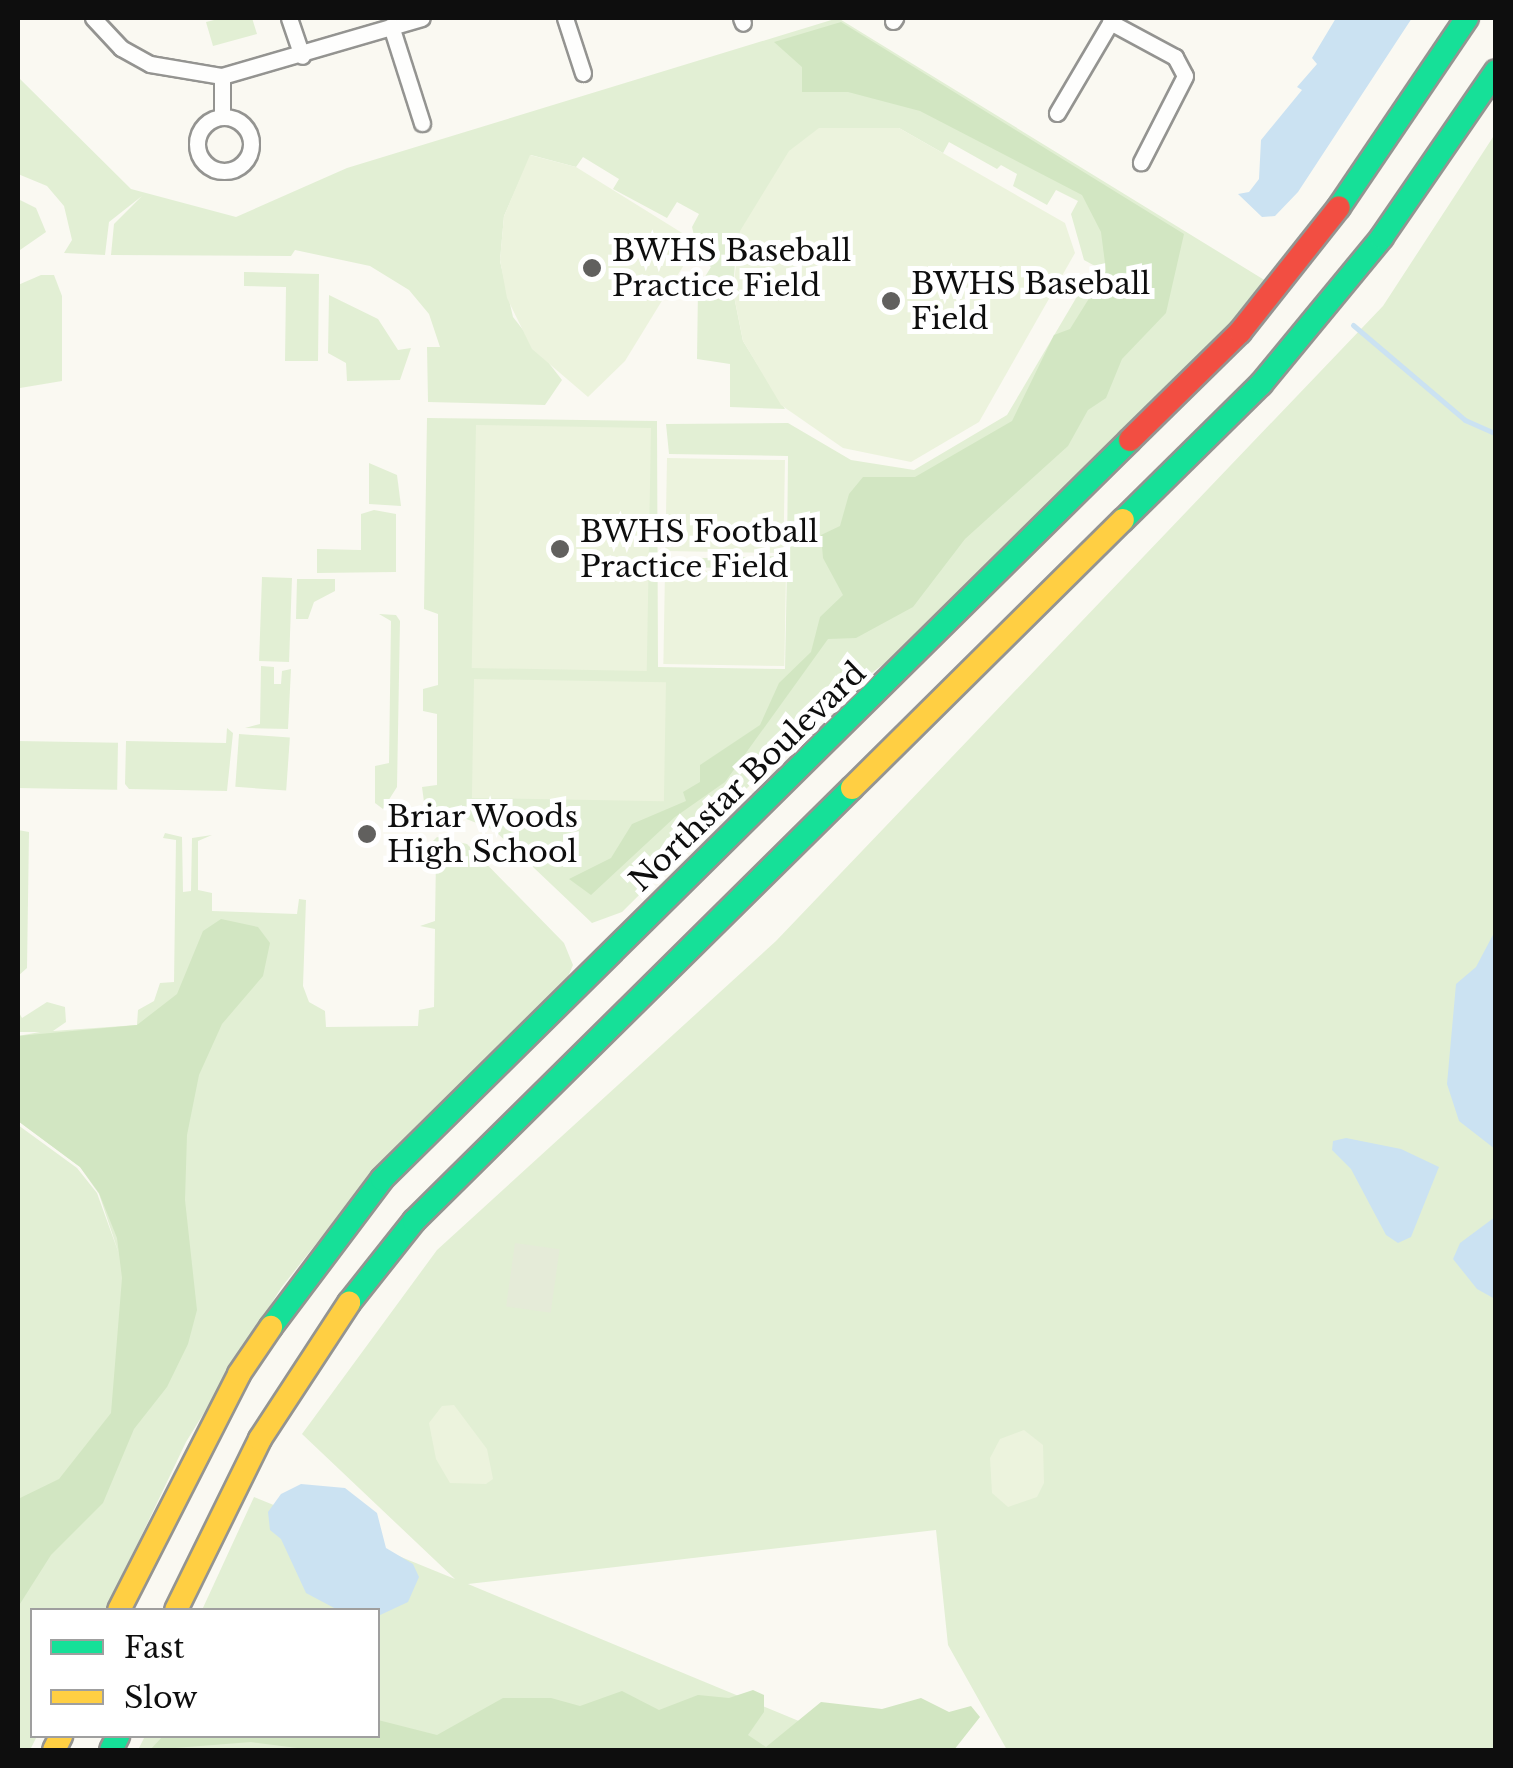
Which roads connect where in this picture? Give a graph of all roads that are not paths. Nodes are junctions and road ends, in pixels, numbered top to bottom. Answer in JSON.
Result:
{"nodes":[{"id":1,"x":94,"y":18,"type":"edge"},
{"id":2,"x":289,"y":18,"type":"edge"},
{"id":3,"x":422,"y":18,"type":"edge"},
{"id":4,"x":565,"y":18,"type":"edge"},
{"id":5,"x":1467,"y":18,"type":"edge"},
{"id":6,"x":1111,"y":20,"type":"edge"},
{"id":7,"x":391,"y":26,"type":"junction"},
{"id":8,"x":302,"y":56,"type":"junction"},
{"id":9,"x":1496,"y":71,"type":"edge"},
{"id":10,"x":583,"y":73,"type":"dead end"},
{"id":11,"x":222,"y":76,"type":"junction"},
{"id":12,"x":1057,"y":113,"type":"dead end"},
{"id":13,"x":222,"y":118,"type":"dead end"},
{"id":14,"x":422,"y":123,"type":"dead end"},
{"id":15,"x":1141,"y":162,"type":"dead end"},
{"id":16,"x":120,"y":1608,"type":"edge"},
{"id":17,"x":177,"y":1608,"type":"edge"}],
"edges":[{"from":1,"to":11,"type":"street"},
{"from":2,"to":8,"type":"street"},
{"from":3,"to":7,"type":"street"},
{"from":4,"to":10,"type":"street"},
{"from":5,"to":16,"type":"main road","name":"Northstar Boulevard"},
{"from":6,"to":12,"type":"street"},
{"from":6,"to":15,"type":"street"},
{"from":7,"to":8,"type":"street"},
{"from":7,"to":14,"type":"street"},
{"from":8,"to":11,"type":"street"},
{"from":9,"to":17,"type":"main road"},
{"from":11,"to":13,"type":"street"}]}
